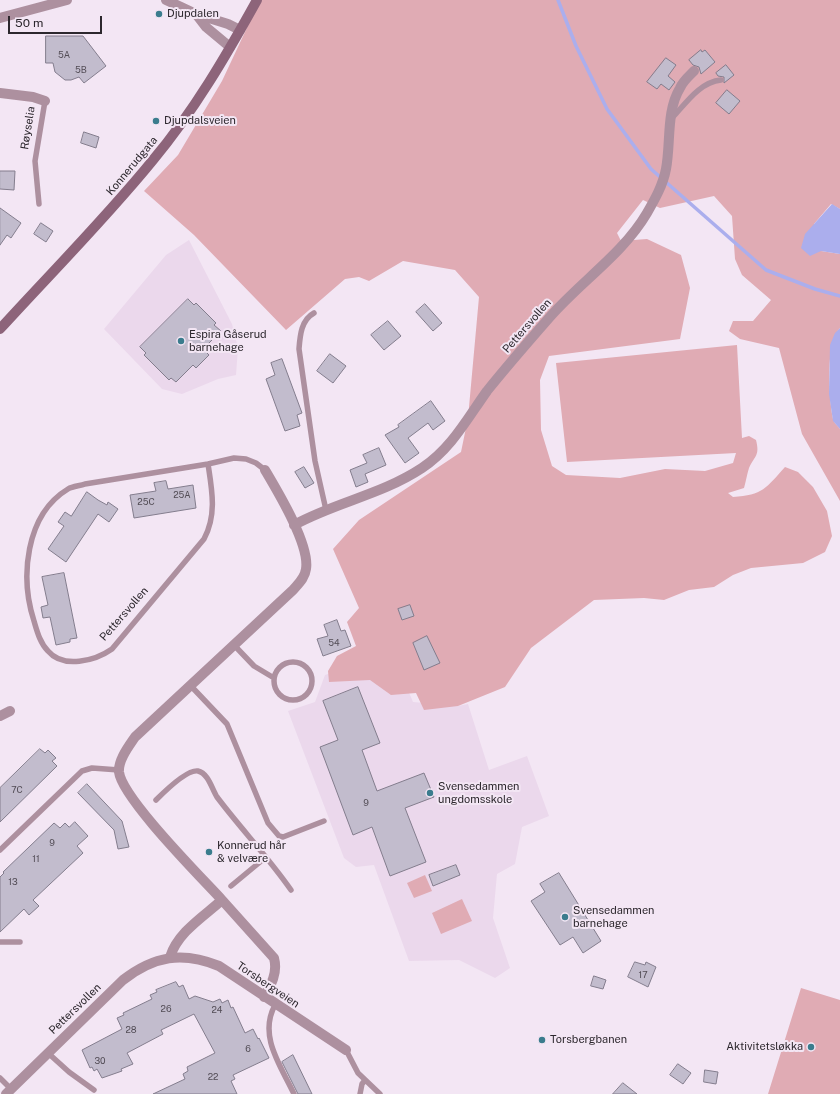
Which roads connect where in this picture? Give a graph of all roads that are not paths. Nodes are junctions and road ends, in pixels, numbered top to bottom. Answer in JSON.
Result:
{"nodes":[{"id":1,"x":67,"y":0,"type":"edge"},
{"id":2,"x":166,"y":0,"type":"edge"},
{"id":3,"x":257,"y":0,"type":"edge"},
{"id":4,"x":196,"y":14,"type":"junction"},
{"id":5,"x":0,"y":18,"type":"edge"},
{"id":6,"x":240,"y":30,"type":"junction"},
{"id":7,"x":230,"y":47,"type":"junction"},
{"id":8,"x":694,"y":70,"type":"dead end"},
{"id":9,"x":720,"y":80,"type":"dead end"},
{"id":10,"x":0,"y":94,"type":"edge"},
{"id":11,"x":45,"y":101,"type":"joint"},
{"id":12,"x":671,"y":118,"type":"junction"},
{"id":13,"x":39,"y":204,"type":"dead end"},
{"id":14,"x":314,"y":313,"type":"dead end"},
{"id":15,"x":0,"y":329,"type":"edge"},
{"id":16,"x":208,"y":464,"type":"junction"},
{"id":17,"x":265,"y":470,"type":"joint"},
{"id":18,"x":326,"y":510,"type":"junction"},
{"id":19,"x":294,"y":525,"type":"junction"},
{"id":20,"x":233,"y":644,"type":"junction"},
{"id":21,"x":274,"y":678,"type":"junction"},
{"id":22,"x":190,"y":685,"type":"junction"},
{"id":23,"x":10,"y":711,"type":"dead end"},
{"id":24,"x":0,"y":716,"type":"edge"},
{"id":25,"x":119,"y":770,"type":"junction"},
{"id":26,"x":156,"y":800,"type":"dead end"},
{"id":27,"x":324,"y":821,"type":"dead end"},
{"id":28,"x":0,"y":850,"type":"edge"},
{"id":29,"x":266,"y":857,"type":"junction"},
{"id":30,"x":231,"y":886,"type":"dead end"},
{"id":31,"x":291,"y":890,"type":"dead end"},
{"id":32,"x":222,"y":900,"type":"junction"},
{"id":33,"x":0,"y":942,"type":"edge"},
{"id":34,"x":20,"y":942,"type":"dead end"},
{"id":35,"x":170,"y":957,"type":"junction"},
{"id":36,"x":264,"y":997,"type":"junction"},
{"id":37,"x":275,"y":1006,"type":"junction"},
{"id":38,"x":346,"y":1050,"type":"joint"},
{"id":39,"x":48,"y":1053,"type":"junction"},
{"id":40,"x":0,"y":1078,"type":"edge"},
{"id":41,"x":365,"y":1080,"type":"junction"},
{"id":42,"x":94,"y":1090,"type":"dead end"},
{"id":43,"x":9,"y":1092,"type":"edge"},
{"id":44,"x":294,"y":1094,"type":"edge"},
{"id":45,"x":360,"y":1094,"type":"edge"},
{"id":46,"x":380,"y":1094,"type":"edge"}],
"edges":[{"from":1,"to":5,"type":"street"},
{"from":2,"to":4,"type":"street"},
{"from":3,"to":6,"type":"main road","name":"Konnerudgata"},
{"from":4,"to":6,"type":"street"},
{"from":4,"to":7,"type":"street"},
{"from":6,"to":7,"type":"main road","name":"Konnerudgata"},
{"from":7,"to":15,"type":"main road","name":"Konnerudgata"},
{"from":8,"to":12,"type":"street","name":"Pettersvollen"},
{"from":9,"to":12,"type":"lane"},
{"from":10,"to":11,"type":"street","name":"Røyselia"},
{"from":11,"to":13,"type":"lane","name":"Røyselia"},
{"from":12,"to":18,"type":"street","name":"Pettersvollen"},
{"from":14,"to":18,"type":"lane"},
{"from":16,"to":16,"type":"lane","name":"Pettersvollen"},
{"from":16,"to":17,"type":"lane","name":"Pettersvollen"},
{"from":17,"to":19,"type":"street","name":"Pettersvollen"},
{"from":18,"to":19,"type":"street","name":"Pettersvollen"},
{"from":19,"to":20,"type":"street","name":"Pettersvollen"},
{"from":20,"to":21,"type":"lane"},
{"from":20,"to":22,"type":"street","name":"Pettersvollen"},
{"from":21,"to":21,"type":"lane"},
{"from":22,"to":25,"type":"street","name":"Pettersvollen"},
{"from":22,"to":27,"type":"lane"},
{"from":23,"to":24,"type":"street"},
{"from":25,"to":28,"type":"lane"},
{"from":25,"to":32,"type":"street"},
{"from":26,"to":29,"type":"lane"},
{"from":29,"to":30,"type":"lane"},
{"from":29,"to":31,"type":"lane"},
{"from":32,"to":35,"type":"street"},
{"from":32,"to":36,"type":"street"},
{"from":33,"to":34,"type":"lane"},
{"from":35,"to":36,"type":"street","name":"Torsbergveien"},
{"from":35,"to":39,"type":"street","name":"Pettersvollen"},
{"from":36,"to":37,"type":"street","name":"Torsbergveien"},
{"from":37,"to":38,"type":"street","name":"Torsbergveien"},
{"from":37,"to":44,"type":"lane"},
{"from":38,"to":41,"type":"lane"},
{"from":39,"to":42,"type":"lane"},
{"from":39,"to":43,"type":"street","name":"Pettersvollen"},
{"from":40,"to":43,"type":"lane"},
{"from":41,"to":45,"type":"lane"},
{"from":41,"to":46,"type":"lane"}]}
